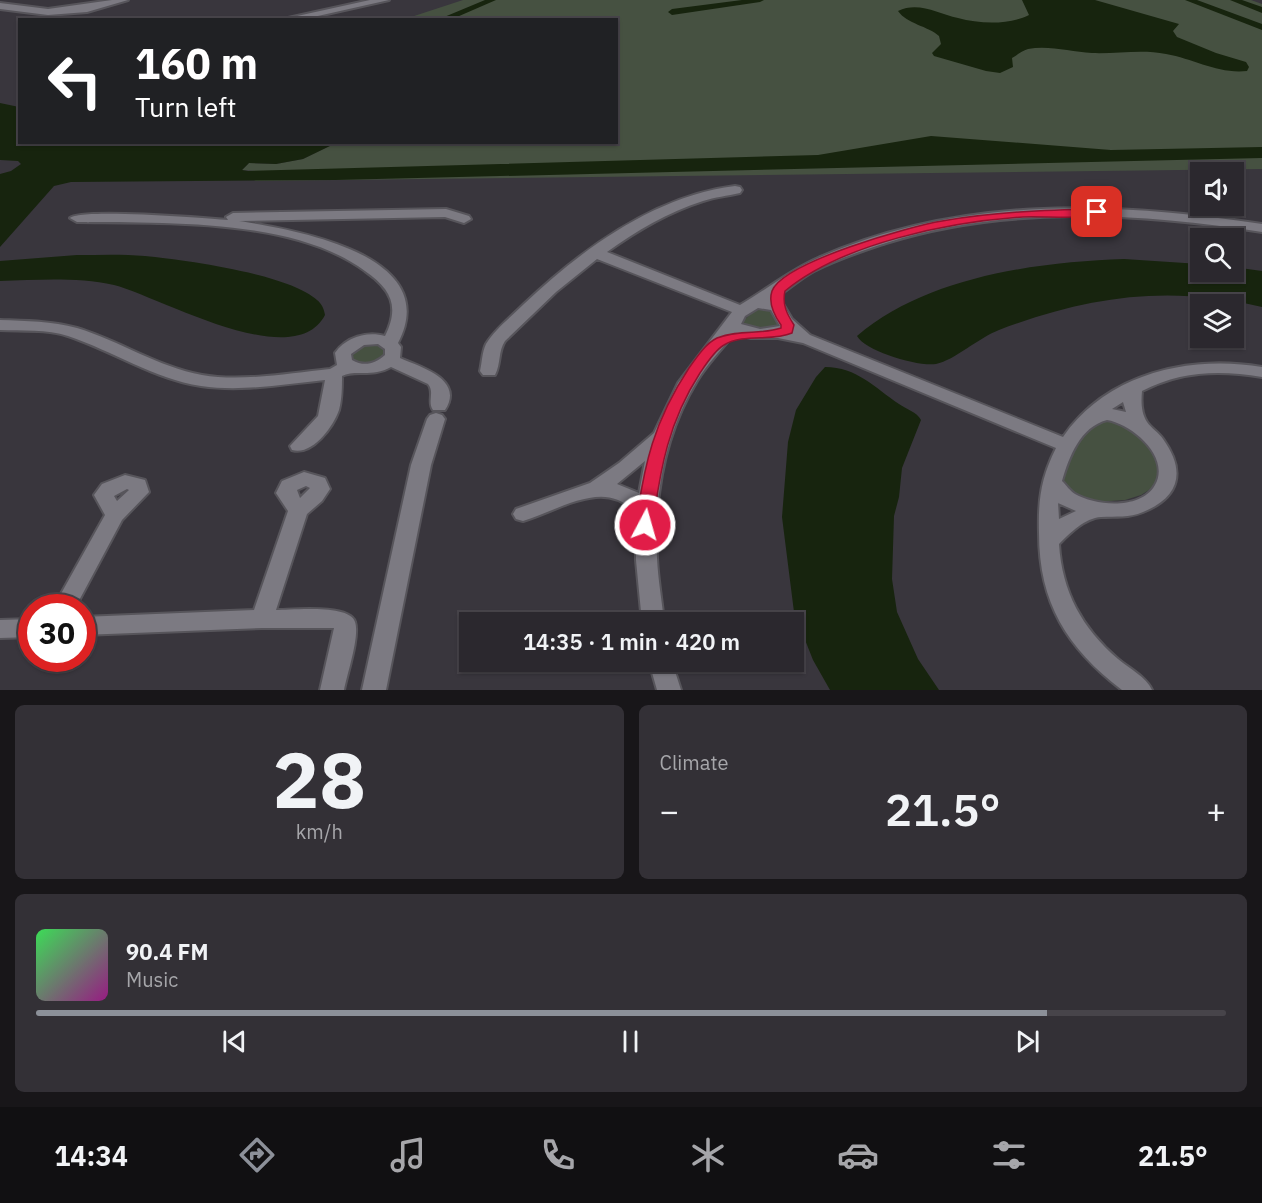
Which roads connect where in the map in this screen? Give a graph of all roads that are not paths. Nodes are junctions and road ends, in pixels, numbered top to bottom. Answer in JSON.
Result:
{"nodes":[{"id":1,"x":123,"y":0,"type":"edge"},
{"id":2,"x":384,"y":0,"type":"edge"},
{"id":3,"x":372,"y":4,"type":"junction"},
{"id":4,"x":0,"y":6,"type":"edge"},
{"id":5,"x":32,"y":11,"type":"junction"},
{"id":6,"x":68,"y":15,"type":"edge"},
{"id":7,"x":308,"y":16,"type":"junction"},
{"id":8,"x":44,"y":18,"type":"edge"},
{"id":9,"x":52,"y":18,"type":"edge"},
{"id":10,"x":296,"y":18,"type":"edge"},
{"id":11,"x":316,"y":18,"type":"edge"},
{"id":12,"x":334,"y":18,"type":"edge"},
{"id":13,"x":735,"y":190,"type":"dead end"},
{"id":14,"x":291,"y":216,"type":"junction"},
{"id":15,"x":77,"y":218,"type":"dead end"},
{"id":16,"x":163,"y":219,"type":"junction"},
{"id":17,"x":464,"y":219,"type":"dead end"},
{"id":18,"x":1262,"y":228,"type":"edge"},
{"id":19,"x":277,"y":232,"type":"junction"},
{"id":20,"x":594,"y":252,"type":"junction"},
{"id":21,"x":779,"y":290,"type":"junction"},
{"id":22,"x":747,"y":307,"type":"junction"},
{"id":23,"x":777,"y":307,"type":"junction"},
{"id":24,"x":0,"y":325,"type":"edge"},
{"id":25,"x":732,"y":325,"type":"junction"},
{"id":26,"x":784,"y":329,"type":"junction"},
{"id":27,"x":747,"y":334,"type":"junction"},
{"id":28,"x":719,"y":342,"type":"junction"},
{"id":29,"x":390,"y":352,"type":"junction"},
{"id":30,"x":341,"y":370,"type":"junction"},
{"id":31,"x":489,"y":371,"type":"dead end"},
{"id":32,"x":1262,"y":372,"type":"edge"},
{"id":33,"x":1133,"y":388,"type":"junction"},
{"id":34,"x":1089,"y":419,"type":"junction"},
{"id":35,"x":1139,"y":425,"type":"junction"},
{"id":36,"x":661,"y":435,"type":"junction"},
{"id":37,"x":299,"y":446,"type":"dead end"},
{"id":38,"x":1068,"y":446,"type":"junction"},
{"id":39,"x":1052,"y":482,"type":"junction"},
{"id":40,"x":597,"y":488,"type":"junction"},
{"id":41,"x":298,"y":510,"type":"dead end"},
{"id":42,"x":1099,"y":510,"type":"junction"},
{"id":43,"x":645,"y":512,"type":"junction"},
{"id":44,"x":523,"y":514,"type":"dead end"},
{"id":45,"x":115,"y":515,"type":"dead end"},
{"id":46,"x":1049,"y":542,"type":"junction"},
{"id":47,"x":72,"y":594,"type":"edge"},
{"id":48,"x":651,"y":612,"type":"edge"},
{"id":49,"x":262,"y":619,"type":"junction"},
{"id":50,"x":96,"y":625,"type":"edge"},
{"id":51,"x":18,"y":628,"type":"edge"},
{"id":52,"x":0,"y":629,"type":"edge"},
{"id":53,"x":664,"y":672,"type":"edge"},
{"id":54,"x":332,"y":690,"type":"edge"},
{"id":55,"x":374,"y":690,"type":"edge"},
{"id":56,"x":669,"y":690,"type":"edge"},
{"id":57,"x":1140,"y":690,"type":"edge"}],
"edges":[{"from":1,"to":6,"type":"street"},
{"from":2,"to":3,"type":"street"},
{"from":3,"to":7,"type":"street"},
{"from":3,"to":12,"type":"street"},
{"from":4,"to":5,"type":"street"},
{"from":5,"to":6,"type":"street"},
{"from":5,"to":8,"type":"street"},
{"from":6,"to":9,"type":"street"},
{"from":7,"to":10,"type":"street"},
{"from":7,"to":11,"type":"street"},
{"from":13,"to":20,"type":"street"},
{"from":14,"to":16,"type":"street"},
{"from":14,"to":17,"type":"street"},
{"from":14,"to":19,"type":"street"},
{"from":15,"to":16,"type":"street"},
{"from":16,"to":19,"type":"street"},
{"from":18,"to":21,"type":"street"},
{"from":19,"to":29,"type":"street"},
{"from":20,"to":22,"type":"street"},
{"from":20,"to":31,"type":"street"},
{"from":21,"to":22,"type":"street"},
{"from":21,"to":23,"type":"street"},
{"from":22,"to":23,"type":"street"},
{"from":22,"to":25,"type":"street"},
{"from":23,"to":26,"type":"street"},
{"from":24,"to":30,"type":"street"},
{"from":25,"to":27,"type":"street"},
{"from":25,"to":28,"type":"street"},
{"from":26,"to":27,"type":"street"},
{"from":26,"to":38,"type":"street"},
{"from":27,"to":28,"type":"street"},
{"from":28,"to":36,"type":"street"},
{"from":29,"to":30,"type":"street"},
{"from":29,"to":30,"type":"street"},
{"from":29,"to":55,"type":"street"},
{"from":30,"to":37,"type":"street"},
{"from":32,"to":33,"type":"street"},
{"from":33,"to":34,"type":"street"},
{"from":33,"to":35,"type":"street"},
{"from":34,"to":35,"type":"street"},
{"from":34,"to":38,"type":"street"},
{"from":35,"to":42,"type":"street"},
{"from":36,"to":40,"type":"street"},
{"from":36,"to":43,"type":"street"},
{"from":38,"to":39,"type":"street"},
{"from":39,"to":42,"type":"street"},
{"from":39,"to":46,"type":"street"},
{"from":40,"to":43,"type":"street"},
{"from":40,"to":44,"type":"street"},
{"from":41,"to":49,"type":"street"},
{"from":42,"to":46,"type":"street"},
{"from":43,"to":48,"type":"street"},
{"from":45,"to":47,"type":"street"},
{"from":46,"to":57,"type":"street"},
{"from":49,"to":50,"type":"street"},
{"from":49,"to":54,"type":"street"},
{"from":51,"to":52,"type":"street"},
{"from":53,"to":56,"type":"street"}]}
